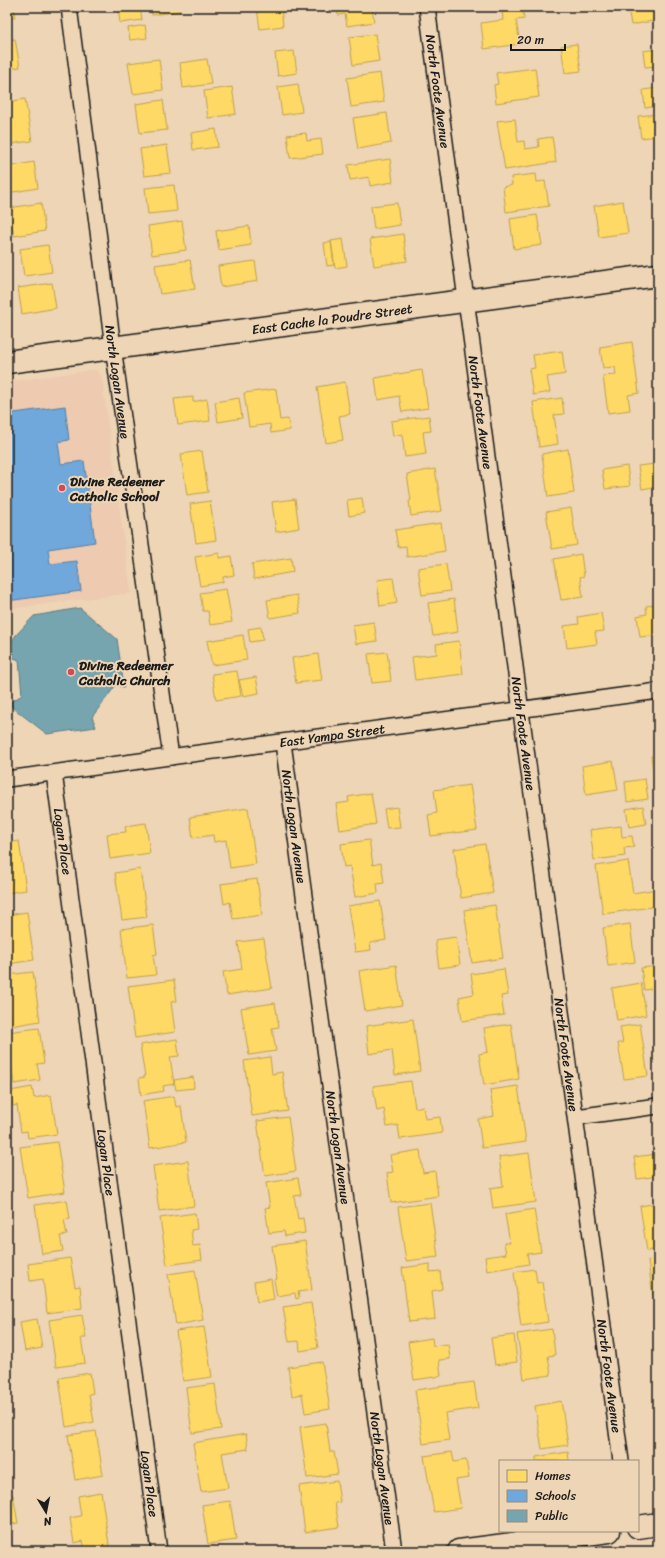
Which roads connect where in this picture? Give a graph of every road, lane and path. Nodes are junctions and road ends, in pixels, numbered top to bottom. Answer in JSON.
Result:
{"nodes":[{"id":1,"x":69,"y":7,"type":"edge"},
{"id":2,"x":427,"y":7,"type":"edge"},
{"id":3,"x":658,"y":275,"type":"edge"},
{"id":4,"x":467,"y":301,"type":"junction"},
{"id":5,"x":113,"y":348,"type":"junction"},
{"id":6,"x":7,"y":362,"type":"edge"},
{"id":7,"x":658,"y":691,"type":"edge"},
{"id":8,"x":522,"y":710,"type":"junction"},
{"id":9,"x":283,"y":743,"type":"junction"},
{"id":10,"x":171,"y":757,"type":"junction"},
{"id":11,"x":54,"y":773,"type":"junction"},
{"id":12,"x":7,"y":779,"type":"edge"},
{"id":13,"x":658,"y":1106,"type":"edge"},
{"id":14,"x":576,"y":1117,"type":"junction"},
{"id":15,"x":621,"y":1460,"type":"edge"},
{"id":16,"x":658,"y":1524,"type":"edge"},
{"id":17,"x":639,"y":1527,"type":"edge"},
{"id":18,"x":602,"y":1532,"type":"edge"},
{"id":19,"x":159,"y":1551,"type":"edge"},
{"id":20,"x":394,"y":1551,"type":"edge"},
{"id":21,"x":459,"y":1551,"type":"edge"}],
"edges":[{"from":1,"to":5,"type":"street","name":"North Logan Avenue"},
{"from":2,"to":4,"type":"street","name":"North Foote Avenue"},
{"from":3,"to":4,"type":"street","name":"East Cache la Poudre Street"},
{"from":4,"to":5,"type":"street","name":"East Cache la Poudre Street"},
{"from":4,"to":8,"type":"street","name":"North Foote Avenue"},
{"from":5,"to":6,"type":"street","name":"East Cache la Poudre Street"},
{"from":5,"to":10,"type":"street","name":"North Logan Avenue"},
{"from":7,"to":8,"type":"street","name":"East Yampa Street"},
{"from":8,"to":9,"type":"street","name":"East Yampa Street"},
{"from":8,"to":14,"type":"street","name":"North Foote Avenue"},
{"from":9,"to":10,"type":"street","name":"East Yampa Street"},
{"from":9,"to":20,"type":"street","name":"North Logan Avenue"},
{"from":10,"to":11,"type":"street","name":"East Yampa Street"},
{"from":11,"to":12,"type":"street","name":"East Yampa Street"},
{"from":11,"to":19,"type":"street","name":"Logan Place"},
{"from":13,"to":14,"type":"street"},
{"from":14,"to":15,"type":"street","name":"North Foote Avenue"},
{"from":16,"to":17,"type":"street"},
{"from":18,"to":21,"type":"street"}]}
